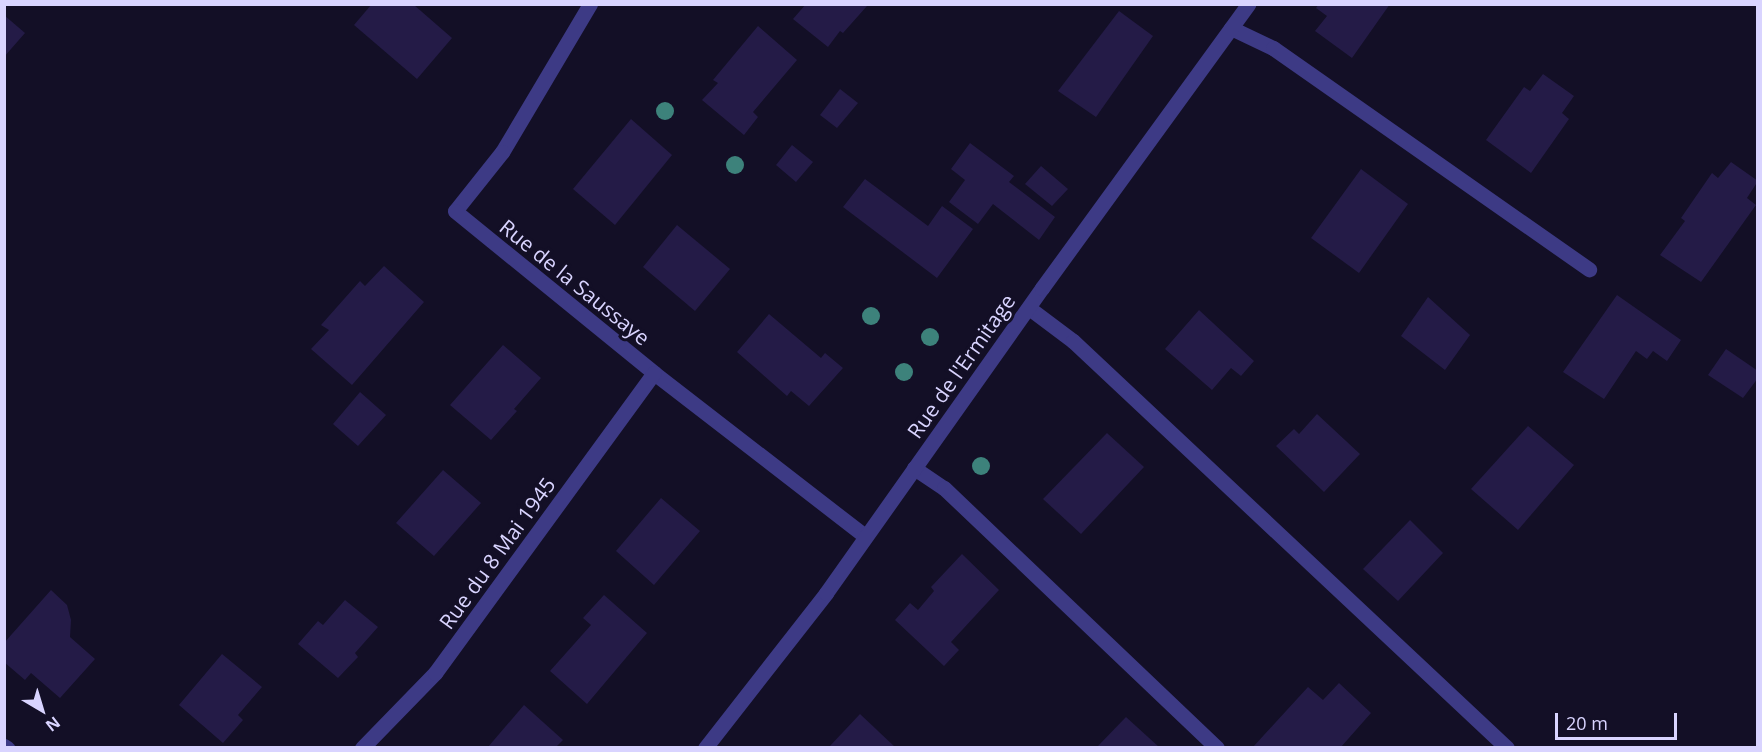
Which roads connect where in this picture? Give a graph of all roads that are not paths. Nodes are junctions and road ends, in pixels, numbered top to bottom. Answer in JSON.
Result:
{"nodes":[{"id":1,"x":590,"y":4,"type":"edge"},
{"id":2,"x":1248,"y":4,"type":"edge"},
{"id":3,"x":1231,"y":28,"type":"junction"},
{"id":4,"x":1589,"y":269,"type":"dead end"},
{"id":5,"x":1029,"y":308,"type":"junction"},
{"id":6,"x":654,"y":373,"type":"junction"},
{"id":7,"x":914,"y":468,"type":"junction"},
{"id":8,"x":865,"y":536,"type":"junction"},
{"id":9,"x":362,"y":747,"type":"edge"},
{"id":10,"x":705,"y":747,"type":"edge"},
{"id":11,"x":1217,"y":747,"type":"edge"},
{"id":12,"x":1507,"y":747,"type":"edge"}],
"edges":[{"from":1,"to":6,"type":"street","name":"Rue de la Saussaye"},
{"from":2,"to":3,"type":"street","name":"Rue de l'Ermitage"},
{"from":3,"to":4,"type":"street"},
{"from":3,"to":5,"type":"street","name":"Rue de l'Ermitage"},
{"from":5,"to":7,"type":"street","name":"Rue de l'Ermitage"},
{"from":5,"to":12,"type":"street"},
{"from":6,"to":8,"type":"street","name":"Rue de la Saussaye"},
{"from":6,"to":9,"type":"street","name":"Rue du 8 Mai 1945"},
{"from":7,"to":8,"type":"street","name":"Rue de l'Ermitage"},
{"from":7,"to":11,"type":"street"},
{"from":8,"to":10,"type":"street","name":"Rue de l'Ermitage"}]}
